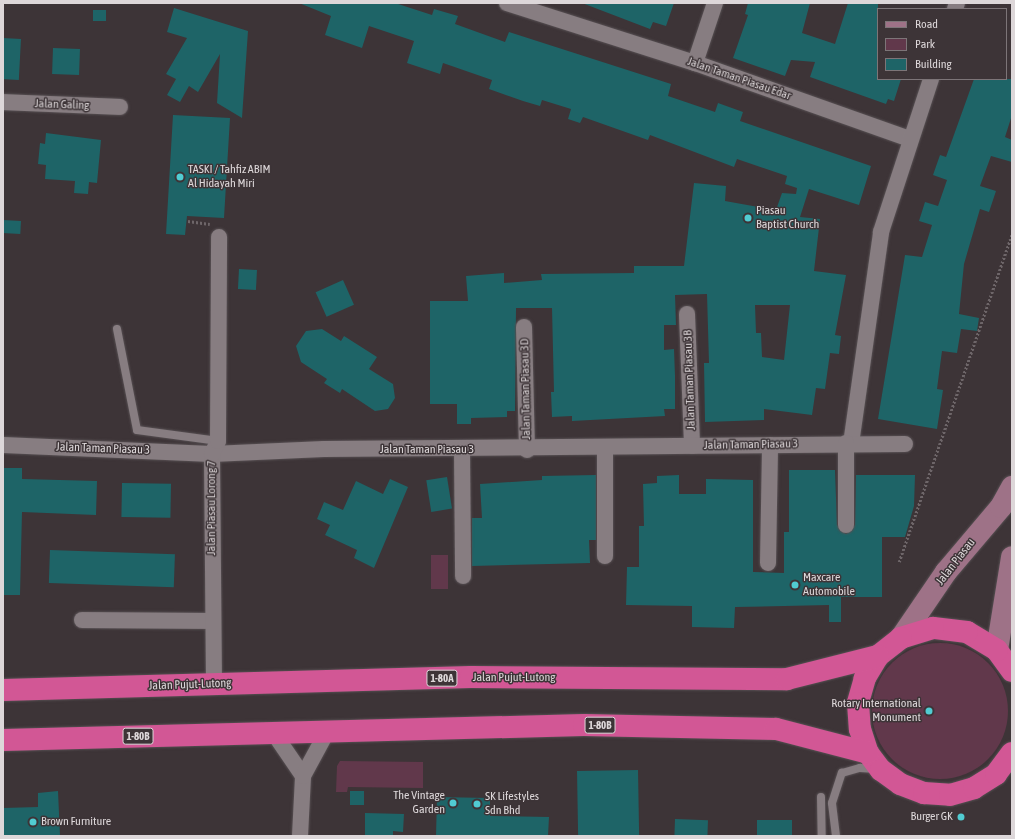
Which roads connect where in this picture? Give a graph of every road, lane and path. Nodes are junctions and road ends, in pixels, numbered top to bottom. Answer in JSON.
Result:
{"nodes":[{"id":1,"x":507,"y":3,"type":"edge"},
{"id":2,"x":715,"y":3,"type":"edge"},
{"id":3,"x":695,"y":63,"type":"junction"},
{"id":4,"x":931,"y":80,"type":"edge"},
{"id":5,"x":3,"y":102,"type":"edge"},
{"id":6,"x":120,"y":107,"type":"dead end"},
{"id":7,"x":910,"y":139,"type":"junction"},
{"id":8,"x":1012,"y":234,"type":"edge"},
{"id":9,"x":219,"y":237,"type":"dead end"},
{"id":10,"x":687,"y":314,"type":"dead end"},
{"id":11,"x":524,"y":327,"type":"dead end"},
{"id":12,"x":118,"y":329,"type":"dead end"},
{"id":13,"x":849,"y":444,"type":"junction"},
{"id":14,"x":905,"y":444,"type":"dead end"},
{"id":15,"x":3,"y":445,"type":"edge"},
{"id":16,"x":770,"y":445,"type":"junction"},
{"id":17,"x":692,"y":446,"type":"junction"},
{"id":18,"x":215,"y":447,"type":"junction"},
{"id":19,"x":605,"y":448,"type":"junction"},
{"id":20,"x":462,"y":450,"type":"junction"},
{"id":21,"x":527,"y":450,"type":"junction"},
{"id":22,"x":1012,"y":487,"type":"edge"},
{"id":23,"x":846,"y":525,"type":"dead end"},
{"id":24,"x":605,"y":556,"type":"dead end"},
{"id":25,"x":1012,"y":557,"type":"edge"},
{"id":26,"x":899,"y":562,"type":"dead end"},
{"id":27,"x":768,"y":563,"type":"dead end"},
{"id":28,"x":463,"y":576,"type":"dead end"},
{"id":29,"x":82,"y":620,"type":"dead end"},
{"id":30,"x":211,"y":620,"type":"junction"},
{"id":31,"x":901,"y":638,"type":"junction"},
{"id":32,"x":878,"y":656,"type":"junction"},
{"id":33,"x":1007,"y":662,"type":"edge"},
{"id":34,"x":214,"y":684,"type":"junction"},
{"id":35,"x":3,"y":690,"type":"edge"},
{"id":36,"x":328,"y":730,"type":"junction"},
{"id":37,"x":273,"y":732,"type":"junction"},
{"id":38,"x":3,"y":740,"type":"edge"},
{"id":39,"x":1012,"y":753,"type":"edge"},
{"id":40,"x":875,"y":762,"type":"junction"},
{"id":41,"x":1004,"y":771,"type":"edge"},
{"id":42,"x":303,"y":776,"type":"junction"},
{"id":43,"x":821,"y":797,"type":"dead end"},
{"id":44,"x":300,"y":836,"type":"edge"},
{"id":45,"x":822,"y":836,"type":"edge"},
{"id":46,"x":836,"y":836,"type":"edge"}],
"edges":[{"from":1,"to":3,"type":"street","name":"Jalan Taman Piasau Edar"},
{"from":2,"to":3,"type":"street"},
{"from":3,"to":7,"type":"street","name":"Jalan Taman Piasau Edar"},
{"from":4,"to":7,"type":"street"},
{"from":5,"to":6,"type":"street","name":"Jalan Galing"},
{"from":7,"to":13,"type":"street"},
{"from":8,"to":26,"type":"path"},
{"from":9,"to":18,"type":"street","name":"Jalan Piasau Lorong 7"},
{"from":10,"to":17,"type":"street","name":"Jalan Taman Piasau 3B"},
{"from":11,"to":21,"type":"street","name":"Jalan Taman Piasau 3D"},
{"from":12,"to":18,"type":"lane"},
{"from":13,"to":14,"type":"street","name":"Jalan Taman Piasau 3"},
{"from":13,"to":16,"type":"street","name":"Jalan Taman Piasau 3"},
{"from":13,"to":23,"type":"street"},
{"from":15,"to":18,"type":"street","name":"Jalan Taman Piasau 3"},
{"from":16,"to":17,"type":"street","name":"Jalan Taman Piasau 3"},
{"from":16,"to":27,"type":"street"},
{"from":17,"to":19,"type":"street","name":"Jalan Taman Piasau 3"},
{"from":18,"to":20,"type":"street","name":"Jalan Taman Piasau 3"},
{"from":18,"to":30,"type":"street","name":"Jalan Piasau Lorong 7"},
{"from":19,"to":21,"type":"street","name":"Jalan Taman Piasau 3"},
{"from":19,"to":24,"type":"street"},
{"from":20,"to":21,"type":"street","name":"Jalan Taman Piasau 3"},
{"from":20,"to":28,"type":"street"},
{"from":22,"to":31,"type":"street","name":"Jalan Piasau"},
{"from":25,"to":33,"type":"street"},
{"from":29,"to":30,"type":"street"},
{"from":30,"to":34,"type":"street","name":"Jalan Piasau Lorong 7"},
{"from":31,"to":32,"type":"highway"},
{"from":31,"to":33,"type":"highway"},
{"from":32,"to":34,"type":"highway","name":"Jalan Pujut-Lutong","number":"1-80A"},
{"from":32,"to":40,"type":"highway"},
{"from":34,"to":35,"type":"highway","name":"Jalan Pujut-Lutong","number":"1-80A"},
{"from":36,"to":37,"type":"highway","number":"1-80B"},
{"from":36,"to":40,"type":"highway","number":"1-80B"},
{"from":36,"to":42,"type":"street"},
{"from":37,"to":38,"type":"highway","number":"1-80B"},
{"from":37,"to":42,"type":"street"},
{"from":39,"to":41,"type":"highway"},
{"from":40,"to":41,"type":"highway"},
{"from":40,"to":46,"type":"lane"},
{"from":42,"to":44,"type":"street"},
{"from":43,"to":45,"type":"lane"}]}
